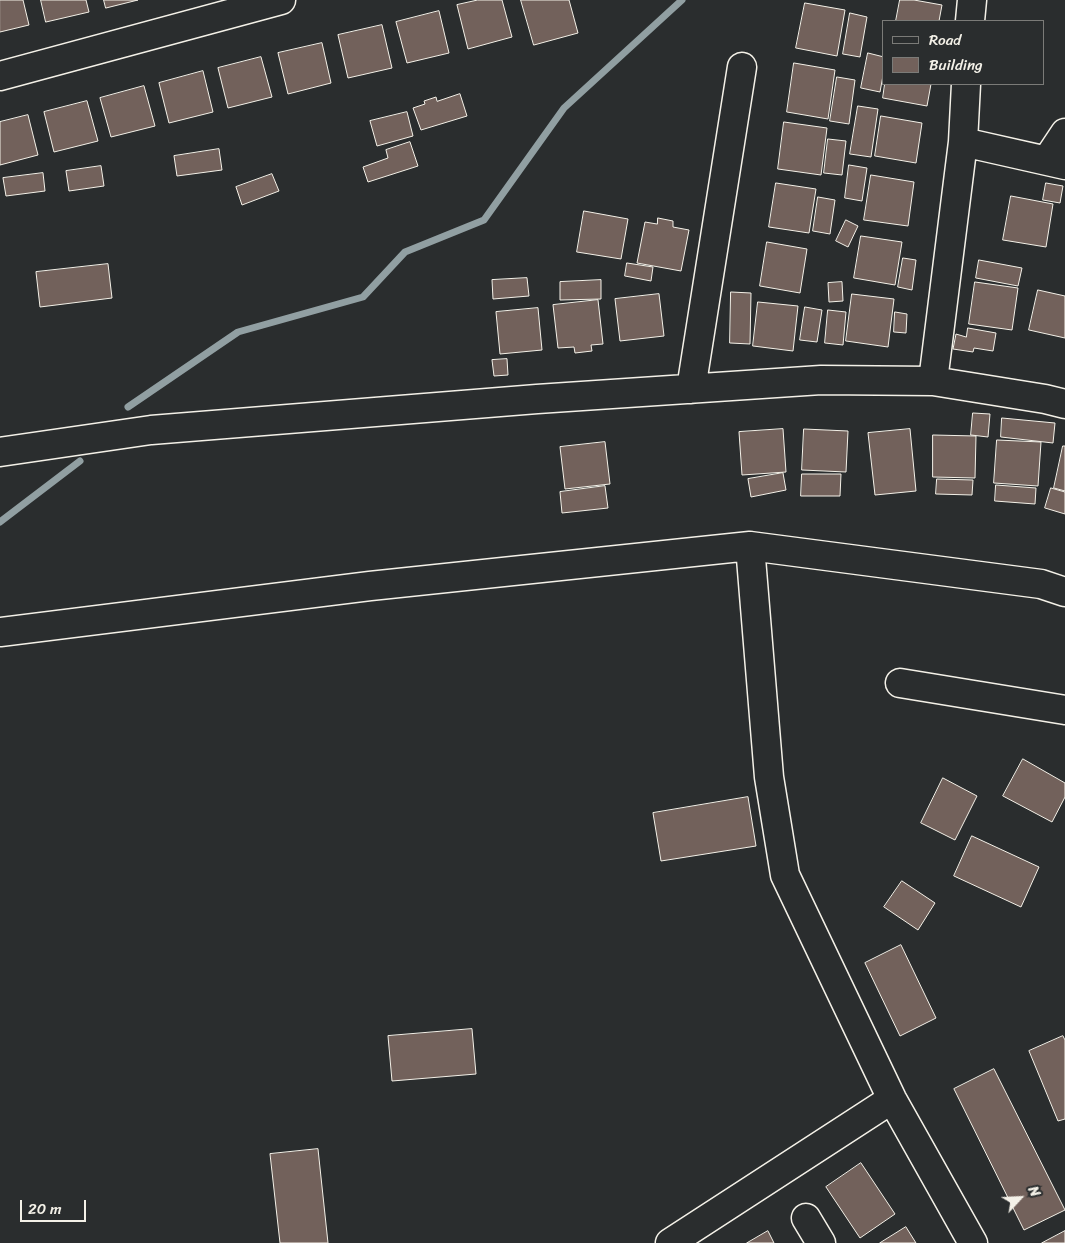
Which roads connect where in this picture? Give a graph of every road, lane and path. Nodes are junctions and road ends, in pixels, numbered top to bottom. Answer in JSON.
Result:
{"nodes":[{"id":1,"x":281,"y":0,"type":"edge"},
{"id":2,"x":972,"y":0,"type":"edge"},
{"id":3,"x":237,"y":6,"type":"edge"},
{"id":4,"x":970,"y":20,"type":"edge"},
{"id":5,"x":742,"y":67,"type":"dead end"},
{"id":6,"x":0,"y":76,"type":"edge"},
{"id":7,"x":966,"y":85,"type":"edge"},
{"id":8,"x":1065,"y":133,"type":"edge"},
{"id":9,"x":963,"y":142,"type":"junction"},
{"id":10,"x":1056,"y":162,"type":"edge"},
{"id":11,"x":933,"y":381,"type":"junction"},
{"id":12,"x":691,"y":388,"type":"junction"},
{"id":13,"x":1065,"y":404,"type":"edge"},
{"id":14,"x":0,"y":452,"type":"edge"},
{"id":15,"x":750,"y":546,"type":"junction"},
{"id":16,"x":1065,"y":592,"type":"edge"},
{"id":17,"x":0,"y":632,"type":"edge"},
{"id":18,"x":900,"y":683,"type":"dead end"},
{"id":19,"x":1065,"y":710,"type":"edge"},
{"id":20,"x":892,"y":1098,"type":"junction"},
{"id":21,"x":806,"y":1218,"type":"dead end"},
{"id":22,"x":670,"y":1243,"type":"edge"},
{"id":23,"x":821,"y":1243,"type":"edge"},
{"id":24,"x":973,"y":1243,"type":"edge"}],
"edges":[{"from":1,"to":3,"type":"street"},
{"from":2,"to":4,"type":"street"},
{"from":3,"to":6,"type":"street"},
{"from":5,"to":12,"type":"street"},
{"from":7,"to":9,"type":"street"},
{"from":8,"to":10,"type":"street"},
{"from":9,"to":10,"type":"street"},
{"from":9,"to":11,"type":"street"},
{"from":11,"to":12,"type":"street"},
{"from":11,"to":13,"type":"street"},
{"from":12,"to":14,"type":"street"},
{"from":15,"to":16,"type":"street"},
{"from":15,"to":17,"type":"street"},
{"from":15,"to":20,"type":"street"},
{"from":18,"to":19,"type":"street"},
{"from":20,"to":22,"type":"street"},
{"from":20,"to":24,"type":"street"},
{"from":21,"to":23,"type":"street"}]}
